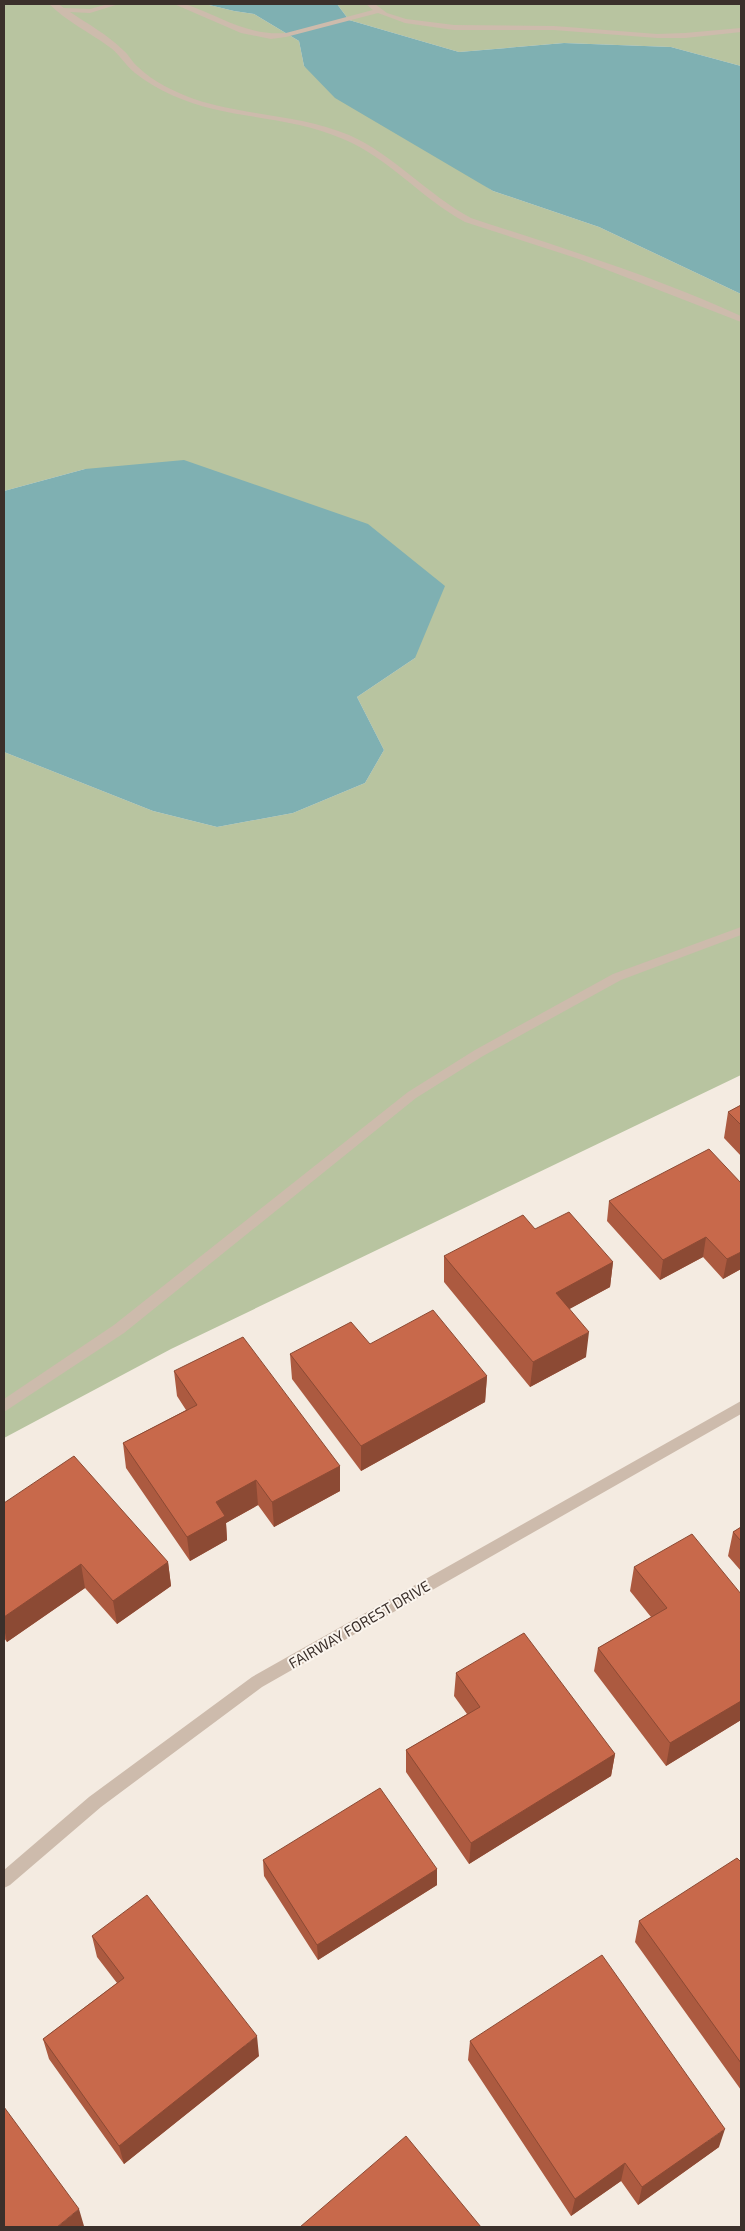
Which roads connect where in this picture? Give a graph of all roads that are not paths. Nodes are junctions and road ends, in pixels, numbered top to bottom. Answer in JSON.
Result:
{"nodes":[{"id":1,"x":53,"y":4,"type":"edge"},
{"id":2,"x":115,"y":4,"type":"edge"},
{"id":3,"x":178,"y":4,"type":"edge"},
{"id":4,"x":370,"y":4,"type":"edge"},
{"id":5,"x":62,"y":9,"type":"junction"},
{"id":6,"x":99,"y":10,"type":"junction"},
{"id":7,"x":377,"y":11,"type":"junction"},
{"id":8,"x":90,"y":29,"type":"junction"},
{"id":9,"x":741,"y":30,"type":"edge"},
{"id":10,"x":741,"y":318,"type":"edge"},
{"id":11,"x":741,"y":930,"type":"edge"},
{"id":12,"x":4,"y":1406,"type":"edge"},
{"id":13,"x":741,"y":1406,"type":"edge"},
{"id":14,"x":4,"y":1880,"type":"edge"}],
"edges":[{"from":1,"to":5,"type":"street"},
{"from":2,"to":6,"type":"street"},
{"from":3,"to":7,"type":"street"},
{"from":4,"to":7,"type":"street"},
{"from":5,"to":6,"type":"street"},
{"from":5,"to":8,"type":"street"},
{"from":6,"to":8,"type":"street"},
{"from":7,"to":9,"type":"street"},
{"from":8,"to":10,"type":"street"},
{"from":11,"to":12,"type":"street"},
{"from":13,"to":14,"type":"street","name":"FAIRWAY FOREST DRIVE"}]}
